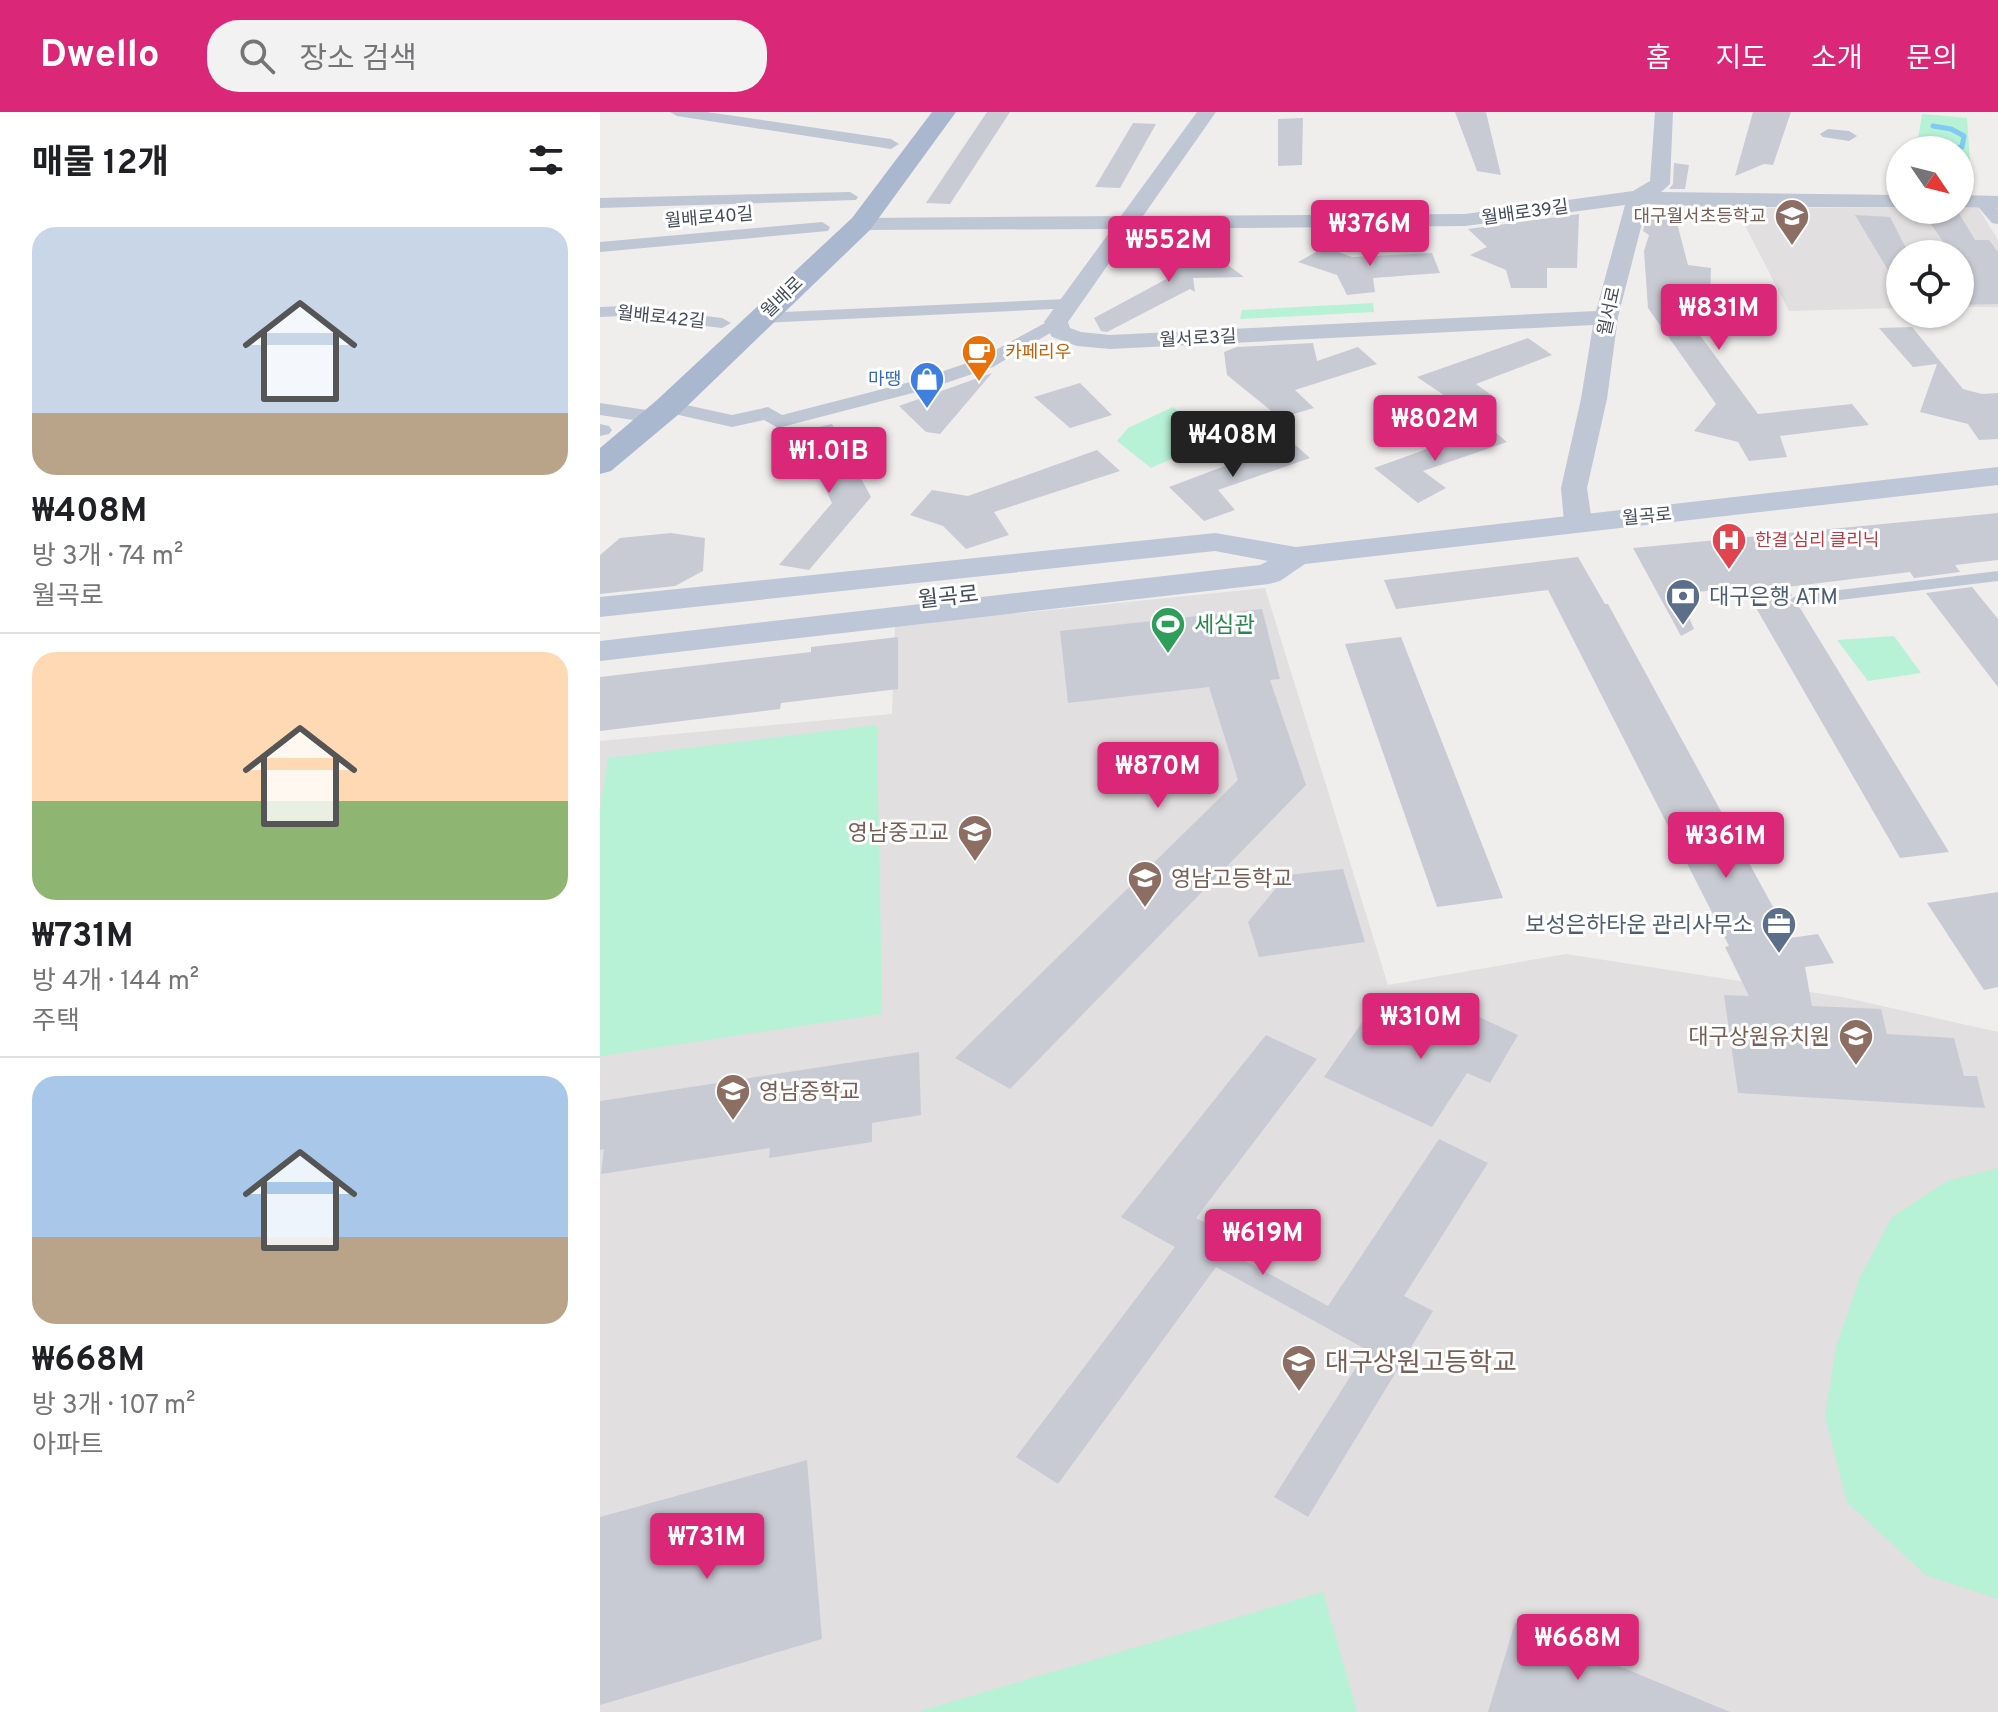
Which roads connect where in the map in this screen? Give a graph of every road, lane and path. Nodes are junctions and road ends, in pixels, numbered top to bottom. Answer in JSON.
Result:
{"nodes":[{"id":1,"x":677,"y":112,"type":"edge"},
{"id":2,"x":914,"y":112,"type":"edge"},
{"id":3,"x":944,"y":112,"type":"edge"},
{"id":4,"x":1207,"y":112,"type":"edge"},
{"id":5,"x":1664,"y":112,"type":"edge"},
{"id":6,"x":1828,"y":134,"type":"dead end"},
{"id":7,"x":1849,"y":136,"type":"dead end"},
{"id":8,"x":891,"y":144,"type":"junction"},
{"id":9,"x":850,"y":197,"type":"junction"},
{"id":10,"x":1638,"y":197,"type":"junction"},
{"id":11,"x":700,"y":200,"type":"junction"},
{"id":12,"x":1886,"y":201,"type":"edge"},
{"id":13,"x":1980,"y":201,"type":"edge"},
{"id":14,"x":600,"y":203,"type":"edge"},
{"id":15,"x":1998,"y":219,"type":"edge"},
{"id":16,"x":861,"y":224,"type":"junction"},
{"id":17,"x":1125,"y":224,"type":"junction"},
{"id":18,"x":822,"y":227,"type":"junction"},
{"id":19,"x":673,"y":240,"type":"junction"},
{"id":20,"x":600,"y":247,"type":"edge"},
{"id":21,"x":600,"y":312,"type":"edge"},
{"id":22,"x":1062,"y":313,"type":"junction"},
{"id":23,"x":1606,"y":317,"type":"junction"},
{"id":24,"x":760,"y":318,"type":"junction"},
{"id":25,"x":722,"y":323,"type":"junction"},
{"id":26,"x":655,"y":400,"type":"junction"},
{"id":27,"x":605,"y":423,"type":"edge"},
{"id":28,"x":600,"y":464,"type":"edge"},
{"id":29,"x":1998,"y":476,"type":"edge"},
{"id":30,"x":1578,"y":522,"type":"junction"},
{"id":31,"x":1296,"y":556,"type":"junction"},
{"id":32,"x":1998,"y":576,"type":"edge"},
{"id":33,"x":902,"y":594,"type":"junction"},
{"id":34,"x":1798,"y":600,"type":"dead end"},
{"id":35,"x":600,"y":607,"type":"edge"},
{"id":36,"x":600,"y":619,"type":"edge"},
{"id":37,"x":600,"y":633,"type":"edge"},
{"id":38,"x":600,"y":651,"type":"edge"}],
"edges":[{"from":1,"to":8,"type":"street"},
{"from":2,"to":8,"type":"main road","name":"월배로"},
{"from":3,"to":16,"type":"main road","name":"월배로"},
{"from":4,"to":17,"type":"street"},
{"from":5,"to":10,"type":"street","name":"월서로"},
{"from":6,"to":7,"type":"street"},
{"from":8,"to":9,"type":"main road","name":"월배로"},
{"from":9,"to":11,"type":"street"},
{"from":9,"to":18,"type":"main road","name":"월배로"},
{"from":10,"to":12,"type":"street","name":"월배로39길"},
{"from":10,"to":17,"type":"street","name":"월배로39길"},
{"from":10,"to":23,"type":"street","name":"월서로"},
{"from":11,"to":14,"type":"street"},
{"from":11,"to":19,"type":"street"},
{"from":13,"to":15,"type":"street"},
{"from":16,"to":17,"type":"street","name":"월배로39길"},
{"from":16,"to":24,"type":"main road","name":"월배로"},
{"from":17,"to":22,"type":"street"},
{"from":18,"to":19,"type":"street","name":"월배로40길"},
{"from":18,"to":25,"type":"main road","name":"월배로"},
{"from":19,"to":20,"type":"street","name":"월배로40길"},
{"from":21,"to":25,"type":"street","name":"월배로42길"},
{"from":22,"to":23,"type":"street","name":"월서로3길"},
{"from":22,"to":24,"type":"street"},
{"from":22,"to":26,"type":"street"},
{"from":23,"to":30,"type":"street","name":"월서로"},
{"from":24,"to":26,"type":"main road","name":"월배로"},
{"from":25,"to":26,"type":"main road","name":"월배로"},
{"from":26,"to":27,"type":"main road","name":"월배로"},
{"from":26,"to":28,"type":"main road","name":"월배로"},
{"from":29,"to":30,"type":"main road","name":"월곡로"},
{"from":30,"to":31,"type":"main road","name":"월곡로"},
{"from":31,"to":33,"type":"main road","name":"월곡로"},
{"from":31,"to":35,"type":"main road"},
{"from":31,"to":38,"type":"main road"},
{"from":32,"to":34,"type":"street"},
{"from":33,"to":36,"type":"main road","name":"월곡로"},
{"from":33,"to":37,"type":"main road","name":"월곡로"}]}
